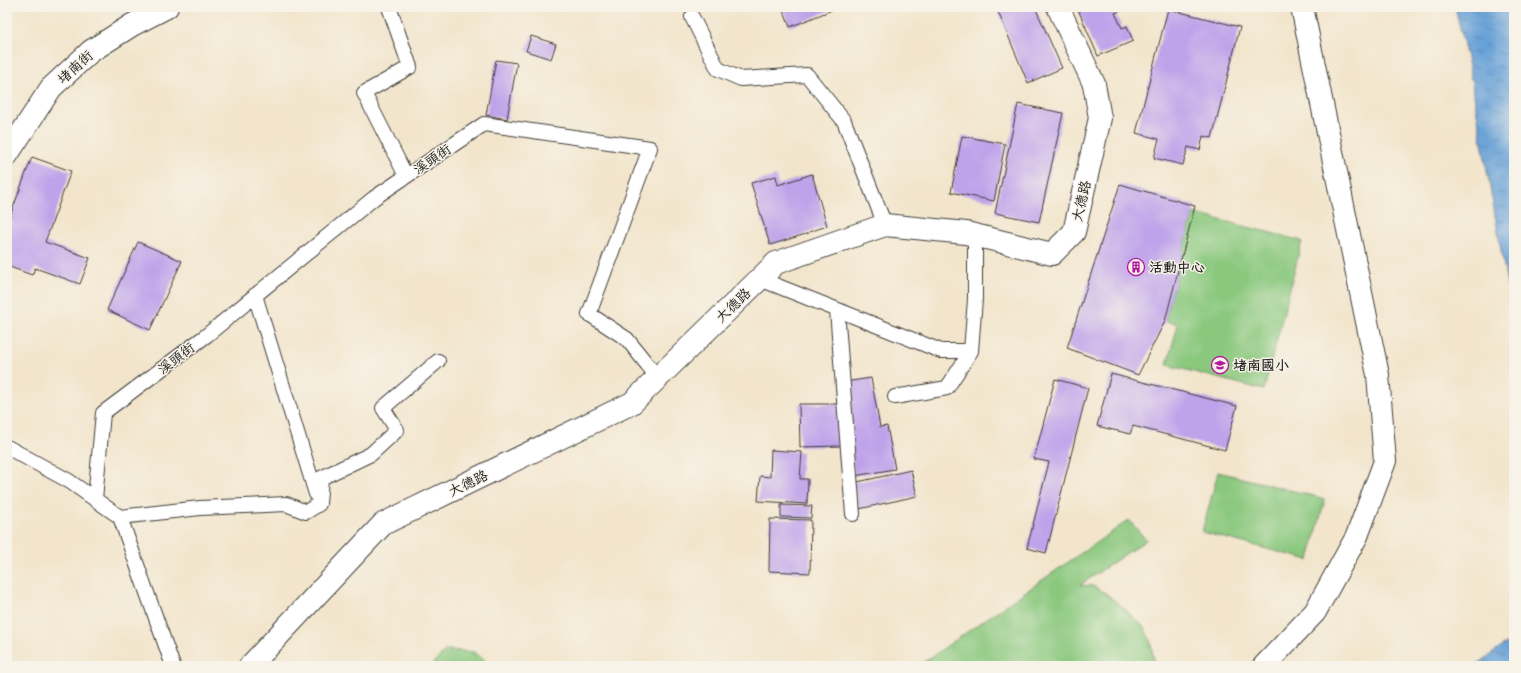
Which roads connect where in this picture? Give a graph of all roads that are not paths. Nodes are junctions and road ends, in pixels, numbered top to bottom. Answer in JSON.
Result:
{"nodes":[{"id":1,"x":167,"y":7,"type":"edge"},
{"id":2,"x":389,"y":7,"type":"edge"},
{"id":3,"x":1058,"y":7,"type":"edge"},
{"id":4,"x":1302,"y":7,"type":"edge"},
{"id":5,"x":692,"y":17,"type":"dead end"},
{"id":6,"x":7,"y":155,"type":"edge"},
{"id":7,"x":406,"y":176,"type":"junction"},
{"id":8,"x":885,"y":225,"type":"junction"},
{"id":9,"x":975,"y":236,"type":"junction"},
{"id":10,"x":760,"y":279,"type":"junction"},
{"id":11,"x":255,"y":295,"type":"junction"},
{"id":12,"x":837,"y":310,"type":"junction"},
{"id":13,"x":971,"y":351,"type":"junction"},
{"id":14,"x":438,"y":361,"type":"dead end"},
{"id":15,"x":658,"y":378,"type":"junction"},
{"id":16,"x":895,"y":397,"type":"dead end"},
{"id":17,"x":7,"y":447,"type":"edge"},
{"id":18,"x":95,"y":499,"type":"junction"},
{"id":19,"x":319,"y":504,"type":"junction"},
{"id":20,"x":854,"y":514,"type":"dead end"},
{"id":21,"x":120,"y":517,"type":"junction"},
{"id":22,"x":173,"y":666,"type":"edge"},
{"id":23,"x":250,"y":666,"type":"edge"},
{"id":24,"x":1264,"y":666,"type":"edge"}],
"edges":[{"from":1,"to":6,"type":"street","name":"堵南街"},
{"from":2,"to":7,"type":"lane"},
{"from":3,"to":9,"type":"street","name":"大德路"},
{"from":4,"to":24,"type":"street"},
{"from":5,"to":8,"type":"lane"},
{"from":7,"to":11,"type":"lane","name":"溪頭街"},
{"from":7,"to":15,"type":"lane","name":"溪頭街"},
{"from":8,"to":9,"type":"street","name":"大德路"},
{"from":8,"to":10,"type":"street","name":"大德路"},
{"from":9,"to":13,"type":"lane"},
{"from":10,"to":12,"type":"lane"},
{"from":10,"to":15,"type":"street","name":"大德路"},
{"from":11,"to":18,"type":"lane","name":"溪頭街"},
{"from":11,"to":19,"type":"lane"},
{"from":12,"to":13,"type":"lane"},
{"from":12,"to":20,"type":"lane"},
{"from":13,"to":16,"type":"lane"},
{"from":14,"to":19,"type":"lane"},
{"from":15,"to":23,"type":"street","name":"大德路"},
{"from":17,"to":18,"type":"lane"},
{"from":18,"to":21,"type":"lane"},
{"from":19,"to":21,"type":"lane"},
{"from":21,"to":22,"type":"lane"}]}
